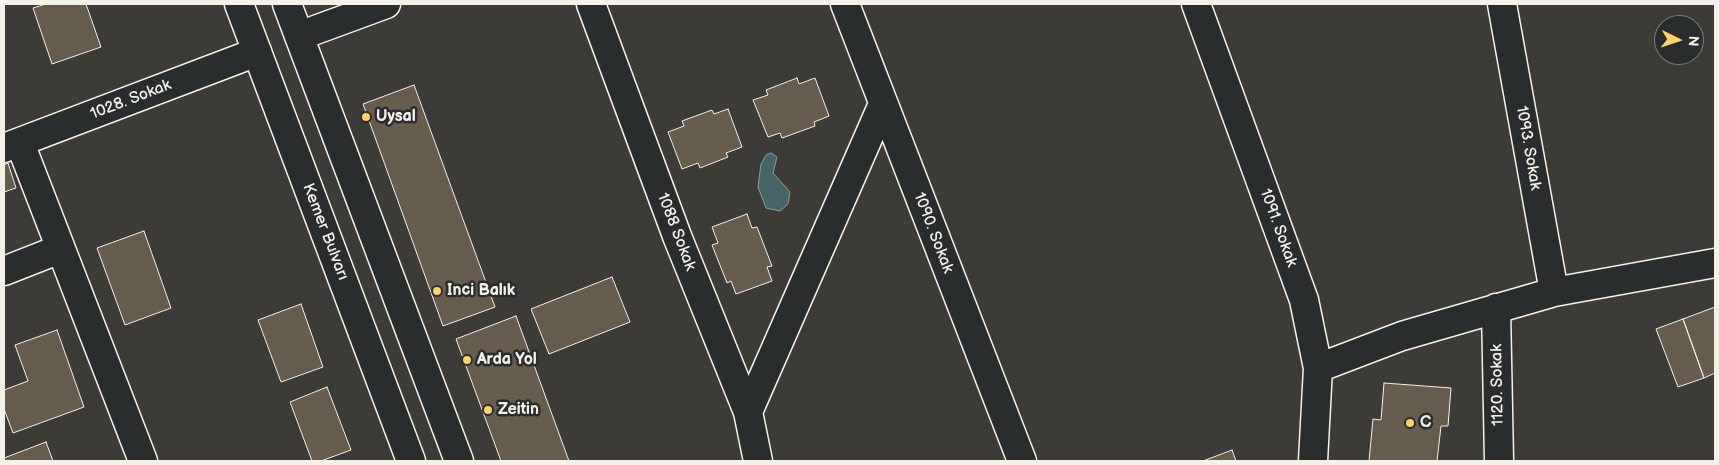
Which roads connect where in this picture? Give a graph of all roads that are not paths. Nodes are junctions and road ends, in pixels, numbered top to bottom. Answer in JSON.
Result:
{"nodes":[{"id":1,"x":239,"y":4,"type":"edge"},
{"id":2,"x":287,"y":4,"type":"edge"},
{"id":3,"x":386,"y":4,"type":"edge"},
{"id":4,"x":591,"y":4,"type":"edge"},
{"id":5,"x":844,"y":4,"type":"edge"},
{"id":6,"x":1196,"y":4,"type":"edge"},
{"id":7,"x":1502,"y":4,"type":"edge"},
{"id":8,"x":299,"y":36,"type":"junction"},
{"id":9,"x":257,"y":52,"type":"junction"},
{"id":10,"x":883,"y":104,"type":"junction"},
{"id":11,"x":12,"y":145,"type":"edge"},
{"id":12,"x":60,"y":249,"type":"junction"},
{"id":13,"x":1715,"y":263,"type":"edge"},
{"id":14,"x":4,"y":271,"type":"edge"},
{"id":15,"x":1554,"y":292,"type":"junction"},
{"id":16,"x":1496,"y":308,"type":"junction"},
{"id":17,"x":1318,"y":368,"type":"junction"},
{"id":18,"x":748,"y":412,"type":"junction"},
{"id":19,"x":143,"y":461,"type":"edge"},
{"id":20,"x":411,"y":461,"type":"edge"},
{"id":21,"x":459,"y":461,"type":"edge"},
{"id":22,"x":758,"y":461,"type":"edge"},
{"id":23,"x":1022,"y":461,"type":"edge"},
{"id":24,"x":1313,"y":461,"type":"edge"},
{"id":25,"x":1499,"y":461,"type":"edge"}],
"edges":[{"from":1,"to":9,"type":"street","name":"Kemer Bulvarı"},
{"from":2,"to":8,"type":"street"},
{"from":3,"to":8,"type":"street"},
{"from":4,"to":18,"type":"street","name":"1088 Sokak"},
{"from":5,"to":10,"type":"street","name":"1090. Sokak"},
{"from":6,"to":17,"type":"street","name":"1091. Sokak"},
{"from":7,"to":15,"type":"street","name":"1093. Sokak"},
{"from":8,"to":21,"type":"street"},
{"from":9,"to":11,"type":"street","name":"1028. Sokak"},
{"from":9,"to":20,"type":"street","name":"Kemer Bulvarı"},
{"from":10,"to":18,"type":"street"},
{"from":10,"to":23,"type":"street","name":"1090. Sokak"},
{"from":11,"to":12,"type":"street"},
{"from":12,"to":14,"type":"street"},
{"from":12,"to":19,"type":"street"},
{"from":13,"to":15,"type":"street"},
{"from":15,"to":16,"type":"street"},
{"from":16,"to":17,"type":"street"},
{"from":16,"to":25,"type":"street","name":"1120. Sokak"},
{"from":17,"to":24,"type":"street","name":"1091. Sokak"},
{"from":18,"to":22,"type":"street","name":"1088 Sokak"}]}
